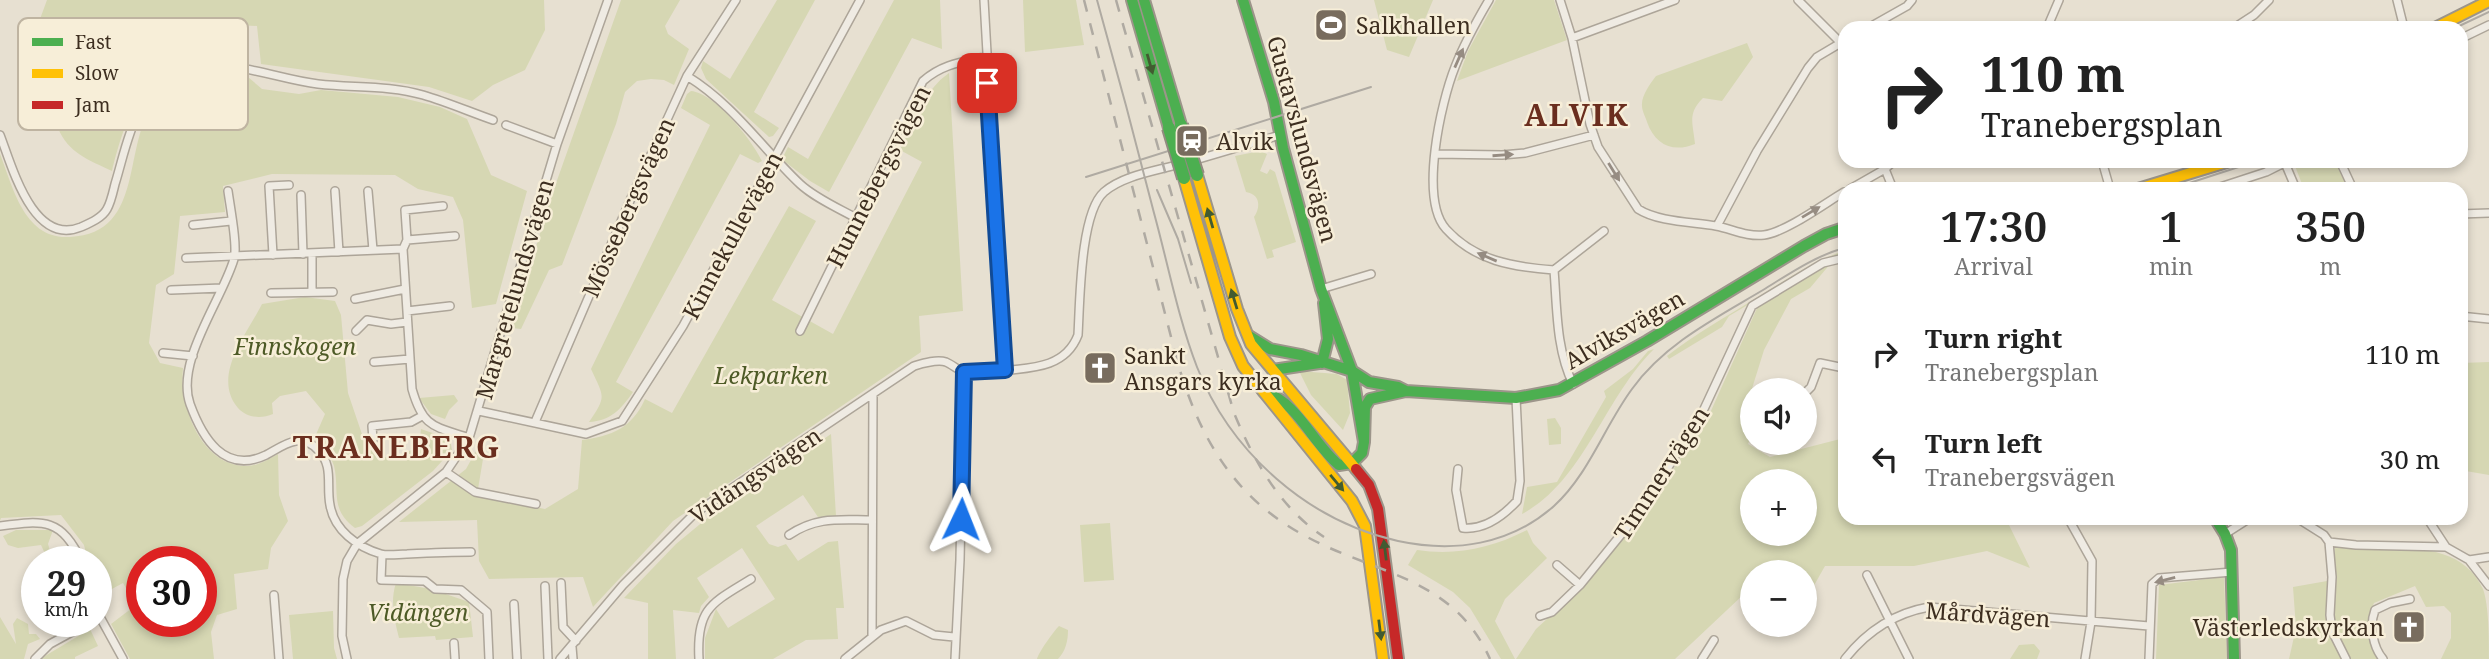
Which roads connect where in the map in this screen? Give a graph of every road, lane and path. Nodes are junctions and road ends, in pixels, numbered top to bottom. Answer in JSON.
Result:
{"nodes":[{"id":1,"x":608,"y":0,"type":"edge"},
{"id":2,"x":736,"y":0,"type":"edge"},
{"id":3,"x":860,"y":0,"type":"edge"},
{"id":4,"x":984,"y":0,"type":"edge"},
{"id":5,"x":1132,"y":0,"type":"edge"},
{"id":6,"x":1144,"y":0,"type":"edge"},
{"id":7,"x":1243,"y":0,"type":"edge"},
{"id":8,"x":1489,"y":0,"type":"edge"},
{"id":9,"x":1560,"y":0,"type":"edge"},
{"id":10,"x":1675,"y":0,"type":"edge"},
{"id":11,"x":1798,"y":0,"type":"edge"},
{"id":12,"x":1912,"y":0,"type":"edge"},
{"id":13,"x":2059,"y":0,"type":"edge"},
{"id":14,"x":2269,"y":0,"type":"edge"},
{"id":15,"x":2397,"y":0,"type":"edge"},
{"id":16,"x":2489,"y":1,"type":"edge"},
{"id":17,"x":1880,"y":21,"type":"edge"},
{"id":18,"x":2050,"y":21,"type":"edge"},
{"id":19,"x":2246,"y":21,"type":"edge"},
{"id":20,"x":2402,"y":21,"type":"edge"},
{"id":21,"x":2449,"y":21,"type":"edge"},
{"id":22,"x":2489,"y":25,"type":"edge"},
{"id":23,"x":2468,"y":35,"type":"edge"},
{"id":24,"x":1572,"y":38,"type":"junction"},
{"id":25,"x":1838,"y":40,"type":"edge"},
{"id":26,"x":1838,"y":47,"type":"edge"},
{"id":27,"x":985,"y":57,"type":"junction"},
{"id":28,"x":248,"y":68,"type":"edge"},
{"id":29,"x":687,"y":76,"type":"junction"},
{"id":30,"x":493,"y":120,"type":"dead end"},
{"id":31,"x":506,"y":125,"type":"dead end"},
{"id":32,"x":1175,"y":127,"type":"junction"},
{"id":33,"x":130,"y":130,"type":"edge"},
{"id":34,"x":0,"y":135,"type":"edge"},
{"id":35,"x":1280,"y":135,"type":"junction"},
{"id":36,"x":1594,"y":135,"type":"junction"},
{"id":37,"x":557,"y":144,"type":"junction"},
{"id":38,"x":1435,"y":154,"type":"junction"},
{"id":39,"x":774,"y":157,"type":"junction"},
{"id":40,"x":2207,"y":168,"type":"edge"},
{"id":41,"x":2270,"y":168,"type":"edge"},
{"id":42,"x":1885,"y":169,"type":"joint"},
{"id":43,"x":1862,"y":182,"type":"edge"},
{"id":44,"x":1890,"y":182,"type":"edge"},
{"id":45,"x":2161,"y":182,"type":"edge"},
{"id":46,"x":2233,"y":182,"type":"edge"},
{"id":47,"x":289,"y":185,"type":"dead end"},
{"id":48,"x":228,"y":191,"type":"dead end"},
{"id":49,"x":335,"y":191,"type":"dead end"},
{"id":50,"x":368,"y":191,"type":"dead end"},
{"id":51,"x":301,"y":195,"type":"dead end"},
{"id":52,"x":1838,"y":196,"type":"edge"},
{"id":53,"x":443,"y":206,"type":"dead end"},
{"id":54,"x":2489,"y":213,"type":"edge"},
{"id":55,"x":2468,"y":214,"type":"edge"},
{"id":56,"x":856,"y":218,"type":"junction"},
{"id":57,"x":231,"y":222,"type":"junction"},
{"id":58,"x":192,"y":225,"type":"dead end"},
{"id":59,"x":1717,"y":226,"type":"junction"},
{"id":60,"x":1838,"y":230,"type":"edge"},
{"id":61,"x":1604,"y":231,"type":"dead end"},
{"id":62,"x":455,"y":236,"type":"dead end"},
{"id":63,"x":407,"y":240,"type":"junction"},
{"id":64,"x":403,"y":249,"type":"junction"},
{"id":65,"x":373,"y":250,"type":"junction"},
{"id":66,"x":339,"y":252,"type":"junction"},
{"id":67,"x":312,"y":253,"type":"junction"},
{"id":68,"x":303,"y":254,"type":"junction"},
{"id":69,"x":273,"y":255,"type":"junction"},
{"id":70,"x":235,"y":257,"type":"junction"},
{"id":71,"x":186,"y":258,"type":"dead end"},
{"id":72,"x":1838,"y":259,"type":"edge"},
{"id":73,"x":1554,"y":270,"type":"junction"},
{"id":74,"x":1371,"y":274,"type":"dead end"},
{"id":75,"x":222,"y":288,"type":"junction"},
{"id":76,"x":405,"y":289,"type":"junction"},
{"id":77,"x":171,"y":290,"type":"dead end"},
{"id":78,"x":312,"y":292,"type":"junction"},
{"id":79,"x":333,"y":292,"type":"dead end"},
{"id":80,"x":1322,"y":292,"type":"junction"},
{"id":81,"x":271,"y":293,"type":"dead end"},
{"id":82,"x":355,"y":299,"type":"dead end"},
{"id":83,"x":450,"y":306,"type":"dead end"},
{"id":84,"x":407,"y":311,"type":"junction"},
{"id":85,"x":2468,"y":317,"type":"edge"},
{"id":86,"x":2489,"y":319,"type":"edge"},
{"id":87,"x":407,"y":322,"type":"junction"},
{"id":88,"x":356,"y":331,"type":"dead end"},
{"id":89,"x":800,"y":331,"type":"dead end"},
{"id":90,"x":1247,"y":335,"type":"junction"},
{"id":91,"x":163,"y":353,"type":"dead end"},
{"id":92,"x":193,"y":356,"type":"junction"},
{"id":93,"x":410,"y":359,"type":"junction"},
{"id":94,"x":374,"y":362,"type":"dead end"},
{"id":95,"x":1322,"y":363,"type":"junction"},
{"id":96,"x":1838,"y":367,"type":"edge"},
{"id":97,"x":1005,"y":370,"type":"junction"},
{"id":98,"x":1273,"y":370,"type":"junction"},
{"id":99,"x":1352,"y":371,"type":"junction"},
{"id":100,"x":964,"y":372,"type":"junction"},
{"id":101,"x":1814,"y":378,"type":"edge"},
{"id":102,"x":1573,"y":384,"type":"junction"},
{"id":103,"x":1406,"y":391,"type":"junction"},
{"id":104,"x":1264,"y":392,"type":"junction"},
{"id":105,"x":873,"y":395,"type":"junction"},
{"id":106,"x":1516,"y":398,"type":"junction"},
{"id":107,"x":479,"y":411,"type":"junction"},
{"id":108,"x":422,"y":416,"type":"junction"},
{"id":109,"x":536,"y":422,"type":"junction"},
{"id":110,"x":470,"y":438,"type":"junction"},
{"id":111,"x":373,"y":440,"type":"dead end"},
{"id":112,"x":1364,"y":442,"type":"junction"},
{"id":113,"x":1352,"y":463,"type":"junction"},
{"id":114,"x":1458,"y":469,"type":"dead end"},
{"id":115,"x":446,"y":472,"type":"junction"},
{"id":116,"x":536,"y":505,"type":"dead end"},
{"id":117,"x":872,"y":520,"type":"junction"},
{"id":118,"x":2072,"y":525,"type":"edge"},
{"id":119,"x":2219,"y":525,"type":"edge"},
{"id":120,"x":2239,"y":525,"type":"edge"},
{"id":121,"x":2308,"y":525,"type":"edge"},
{"id":122,"x":2432,"y":525,"type":"edge"},
{"id":123,"x":0,"y":526,"type":"edge"},
{"id":124,"x":2225,"y":534,"type":"junction"},
{"id":125,"x":789,"y":536,"type":"dead end"},
{"id":126,"x":2329,"y":542,"type":"junction"},
{"id":127,"x":357,"y":544,"type":"junction"},
{"id":128,"x":75,"y":546,"type":"edge"},
{"id":129,"x":2446,"y":547,"type":"junction"},
{"id":130,"x":471,"y":552,"type":"dead end"},
{"id":131,"x":382,"y":555,"type":"junction"},
{"id":132,"x":2489,"y":557,"type":"edge"},
{"id":133,"x":2469,"y":560,"type":"junction"},
{"id":134,"x":1557,"y":565,"type":"dead end"},
{"id":135,"x":2232,"y":572,"type":"junction"},
{"id":136,"x":1867,"y":575,"type":"dead end"},
{"id":137,"x":751,"y":579,"type":"dead end"},
{"id":138,"x":561,"y":583,"type":"dead end"},
{"id":139,"x":1580,"y":585,"type":"junction"},
{"id":140,"x":545,"y":586,"type":"dead end"},
{"id":141,"x":2489,"y":586,"type":"edge"},
{"id":142,"x":274,"y":595,"type":"dead end"},
{"id":143,"x":2410,"y":599,"type":"dead end"},
{"id":144,"x":514,"y":604,"type":"dead end"},
{"id":145,"x":1540,"y":616,"type":"dead end"},
{"id":146,"x":1889,"y":621,"type":"junction"},
{"id":147,"x":2091,"y":622,"type":"junction"},
{"id":148,"x":2149,"y":626,"type":"junction"},
{"id":149,"x":62,"y":637,"type":"edge"},
{"id":150,"x":108,"y":637,"type":"edge"},
{"id":151,"x":872,"y":637,"type":"junction"},
{"id":152,"x":954,"y":637,"type":"junction"},
{"id":153,"x":1714,"y":640,"type":"dead end"},
{"id":154,"x":454,"y":643,"type":"dead end"},
{"id":155,"x":574,"y":644,"type":"junction"},
{"id":156,"x":35,"y":659,"type":"edge"},
{"id":157,"x":123,"y":659,"type":"edge"},
{"id":158,"x":279,"y":659,"type":"edge"},
{"id":159,"x":347,"y":659,"type":"edge"},
{"id":160,"x":455,"y":659,"type":"edge"},
{"id":161,"x":489,"y":659,"type":"edge"},
{"id":162,"x":517,"y":659,"type":"edge"},
{"id":163,"x":548,"y":659,"type":"edge"},
{"id":164,"x":560,"y":659,"type":"edge"},
{"id":165,"x":573,"y":659,"type":"edge"},
{"id":166,"x":699,"y":659,"type":"edge"},
{"id":167,"x":845,"y":659,"type":"edge"},
{"id":168,"x":955,"y":659,"type":"edge"},
{"id":169,"x":1383,"y":659,"type":"edge"},
{"id":170,"x":1398,"y":659,"type":"edge"},
{"id":171,"x":1702,"y":659,"type":"edge"},
{"id":172,"x":1845,"y":659,"type":"edge"},
{"id":173,"x":1909,"y":659,"type":"edge"},
{"id":174,"x":2085,"y":659,"type":"edge"},
{"id":175,"x":2148,"y":659,"type":"edge"},
{"id":176,"x":2234,"y":659,"type":"edge"},
{"id":177,"x":2346,"y":659,"type":"edge"},
{"id":178,"x":2383,"y":659,"type":"edge"}],
"edges":[{"from":1,"to":37,"type":"street","name":"Margretelundsvägen"},
{"from":2,"to":29,"type":"street","name":"Mössebergsvägen"},
{"from":3,"to":39,"type":"street","name":"Kinnekullevägen"},
{"from":4,"to":27,"type":"street"},
{"from":5,"to":32,"type":"street","one_way":true},
{"from":6,"to":32,"type":"street"},
{"from":7,"to":35,"type":"street","name":"Gustavslundsvägen"},
{"from":38,"to":8,"type":"street","one_way":true},
{"from":9,"to":24,"type":"street"},
{"from":10,"to":24,"type":"street"},
{"from":11,"to":25,"type":"street"},
{"from":12,"to":17,"type":"street"},
{"from":13,"to":18,"type":"street"},
{"from":14,"to":19,"type":"street"},
{"from":15,"to":20,"type":"street"},
{"from":16,"to":21,"type":"street"},
{"from":22,"to":23,"type":"street"},
{"from":24,"to":36,"type":"street"},
{"from":26,"to":59,"type":"street"},
{"from":27,"to":56,"type":"street","name":"Hunnebergsvägen"},
{"from":27,"to":97,"type":"street"},
{"from":28,"to":30,"type":"street"},
{"from":29,"to":39,"type":"street"},
{"from":29,"to":109,"type":"street","name":"Mössebergsvägen"},
{"from":31,"to":37,"type":"street"},
{"from":90,"to":32,"type":"street","one_way":true,"bridge":true},
{"from":32,"to":104,"type":"street","bridge":true},
{"from":33,"to":34,"type":"street"},
{"from":35,"to":80,"type":"street","name":"Gustavslundsvägen"},
{"from":35,"to":97,"type":"street"},
{"from":38,"to":36,"type":"street","one_way":true},
{"from":36,"to":59,"type":"street","one_way":true},
{"from":37,"to":107,"type":"street","name":"Margretelundsvägen"},
{"from":73,"to":38,"type":"street","one_way":true},
{"from":39,"to":56,"type":"street"},
{"from":39,"to":109,"type":"street","name":"Kinnekullevägen"},
{"from":40,"to":45,"type":"street"},
{"from":41,"to":46,"type":"street"},
{"from":42,"to":43,"type":"street"},
{"from":42,"to":44,"type":"street"},
{"from":47,"to":69,"type":"street"},
{"from":48,"to":57,"type":"street"},
{"from":49,"to":66,"type":"street"},
{"from":50,"to":65,"type":"street"},
{"from":51,"to":68,"type":"street"},
{"from":59,"to":52,"type":"street","one_way":true},
{"from":53,"to":63,"type":"street"},
{"from":54,"to":55,"type":"street"},
{"from":56,"to":89,"type":"street","name":"Hunnebergsvägen"},
{"from":57,"to":58,"type":"street"},
{"from":57,"to":70,"type":"street"},
{"from":60,"to":102,"type":"street","name":"Alviksvägen"},
{"from":61,"to":73,"type":"street"},
{"from":62,"to":63,"type":"street"},
{"from":63,"to":64,"type":"street"},
{"from":64,"to":65,"type":"street"},
{"from":64,"to":76,"type":"street"},
{"from":65,"to":66,"type":"street"},
{"from":66,"to":67,"type":"street"},
{"from":67,"to":68,"type":"street"},
{"from":67,"to":78,"type":"street"},
{"from":68,"to":69,"type":"street"},
{"from":69,"to":70,"type":"street"},
{"from":70,"to":71,"type":"street"},
{"from":70,"to":75,"type":"street"},
{"from":72,"to":139,"type":"street","name":"Timmervägen"},
{"from":73,"to":102,"type":"street"},
{"from":74,"to":80,"type":"street"},
{"from":75,"to":77,"type":"street"},
{"from":75,"to":92,"type":"street"},
{"from":76,"to":82,"type":"street"},
{"from":76,"to":84,"type":"street"},
{"from":78,"to":79,"type":"street"},
{"from":78,"to":81,"type":"street"},
{"from":80,"to":95,"type":"street","name":"Gustavslundsvägen"},
{"from":80,"to":99,"type":"street","name":"Gustavslundsvägen"},
{"from":83,"to":84,"type":"street"},
{"from":84,"to":87,"type":"street"},
{"from":85,"to":86,"type":"street"},
{"from":87,"to":88,"type":"street"},
{"from":87,"to":93,"type":"street"},
{"from":90,"to":95,"type":"street","name":"Alviksvägen"},
{"from":90,"to":98,"type":"street"},
{"from":91,"to":92,"type":"street"},
{"from":92,"to":127,"type":"street"},
{"from":93,"to":94,"type":"street"},
{"from":93,"to":108,"type":"street"},
{"from":95,"to":98,"type":"street"},
{"from":95,"to":99,"type":"street","name":"Alviksvägen"},
{"from":96,"to":101,"type":"street"},
{"from":97,"to":100,"type":"street","name":"Vidängsvägen"},
{"from":98,"to":104,"type":"street"},
{"from":98,"to":113,"type":"street"},
{"from":99,"to":103,"type":"street","name":"Alviksvägen"},
{"from":99,"to":112,"type":"street","name":"Gustavslundsvägen"},
{"from":100,"to":105,"type":"street","name":"Vidängsvägen"},
{"from":100,"to":152,"type":"street"},
{"from":102,"to":106,"type":"street","name":"Alviksvägen"},
{"from":103,"to":106,"type":"street","name":"Alviksvägen"},
{"from":103,"to":112,"type":"street","name":"Alviksvägen"},
{"from":104,"to":113,"type":"street"},
{"from":104,"to":169,"type":"street","one_way":true},
{"from":105,"to":117,"type":"street"},
{"from":105,"to":155,"type":"street","name":"Vidängsvägen"},
{"from":106,"to":114,"type":"street"},
{"from":107,"to":109,"type":"street"},
{"from":107,"to":110,"type":"street","name":"Margretelundsvägen"},
{"from":108,"to":110,"type":"street"},
{"from":108,"to":111,"type":"street"},
{"from":110,"to":115,"type":"street","name":"Margretelundsvägen"},
{"from":112,"to":113,"type":"street"},
{"from":170,"to":113,"type":"street","one_way":true},
{"from":115,"to":116,"type":"street"},
{"from":115,"to":127,"type":"street","name":"Margretelundsvägen"},
{"from":117,"to":125,"type":"street"},
{"from":117,"to":151,"type":"street"},
{"from":118,"to":147,"type":"street"},
{"from":119,"to":124,"type":"street"},
{"from":120,"to":124,"type":"street"},
{"from":121,"to":126,"type":"street"},
{"from":122,"to":129,"type":"street"},
{"from":123,"to":128,"type":"street"},
{"from":124,"to":135,"type":"street"},
{"from":126,"to":129,"type":"street"},
{"from":126,"to":177,"type":"street"},
{"from":127,"to":131,"type":"street"},
{"from":127,"to":159,"type":"street","name":"Margretelundsvägen"},
{"from":129,"to":133,"type":"street"},
{"from":130,"to":131,"type":"street"},
{"from":131,"to":161,"type":"street"},
{"from":132,"to":133,"type":"street"},
{"from":133,"to":141,"type":"street"},
{"from":134,"to":139,"type":"street"},
{"from":135,"to":148,"type":"street","one_way":true},
{"from":135,"to":176,"type":"street"},
{"from":136,"to":146,"type":"street"},
{"from":137,"to":166,"type":"street"},
{"from":138,"to":155,"type":"street"},
{"from":139,"to":145,"type":"street","name":"Timmervägen"},
{"from":140,"to":163,"type":"street"},
{"from":142,"to":158,"type":"street"},
{"from":143,"to":178,"type":"street"},
{"from":144,"to":162,"type":"street"},
{"from":146,"to":147,"type":"street","name":"Mårdvägen"},
{"from":146,"to":172,"type":"street","name":"Mårdvägen"},
{"from":146,"to":173,"type":"street"},
{"from":147,"to":148,"type":"street","name":"Mårdvägen"},
{"from":147,"to":174,"type":"street"},
{"from":148,"to":175,"type":"street"},
{"from":149,"to":156,"type":"street"},
{"from":150,"to":157,"type":"street"},
{"from":151,"to":152,"type":"street"},
{"from":151,"to":167,"type":"street"},
{"from":152,"to":168,"type":"street"},
{"from":153,"to":171,"type":"street"},
{"from":154,"to":160,"type":"street"},
{"from":155,"to":164,"type":"street","name":"Vidängsvägen"},
{"from":155,"to":165,"type":"street"}]}
